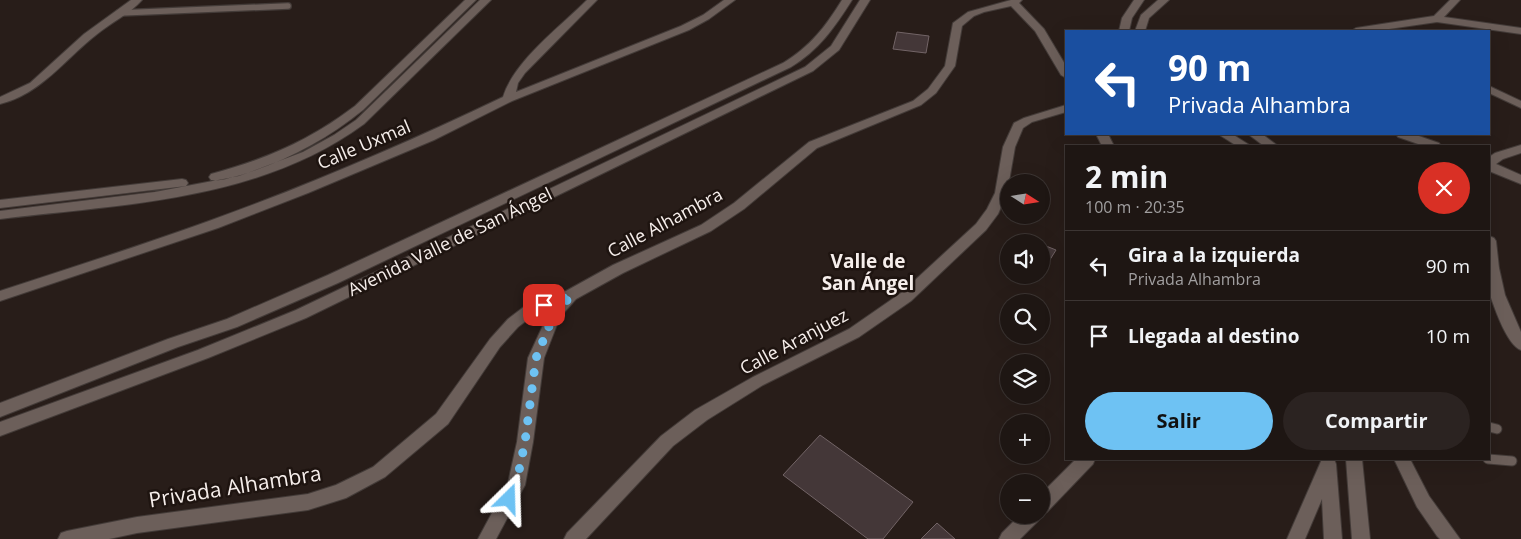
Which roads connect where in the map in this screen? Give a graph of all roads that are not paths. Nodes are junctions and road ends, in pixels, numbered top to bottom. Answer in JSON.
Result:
{"nodes":[{"id":1,"x":137,"y":0,"type":"edge"},
{"id":2,"x":471,"y":0,"type":"edge"},
{"id":3,"x":486,"y":0,"type":"edge"},
{"id":4,"x":592,"y":0,"type":"edge"},
{"id":5,"x":730,"y":0,"type":"edge"},
{"id":6,"x":847,"y":0,"type":"edge"},
{"id":7,"x":865,"y":0,"type":"edge"},
{"id":8,"x":1139,"y":0,"type":"edge"},
{"id":9,"x":1164,"y":0,"type":"edge"},
{"id":10,"x":1455,"y":0,"type":"edge"},
{"id":11,"x":1015,"y":1,"type":"edge"},
{"id":12,"x":288,"y":6,"type":"dead end"},
{"id":13,"x":119,"y":13,"type":"junction"},
{"id":14,"x":1438,"y":19,"type":"junction"},
{"id":15,"x":1124,"y":30,"type":"edge"},
{"id":16,"x":1140,"y":30,"type":"edge"},
{"id":17,"x":1363,"y":30,"type":"edge"},
{"id":18,"x":1521,"y":31,"type":"edge"},
{"id":19,"x":1065,"y":73,"type":"edge"},
{"id":20,"x":1490,"y":90,"type":"edge"},
{"id":21,"x":508,"y":100,"type":"junction"},
{"id":22,"x":0,"y":101,"type":"edge"},
{"id":23,"x":1521,"y":105,"type":"edge"},
{"id":24,"x":359,"y":108,"type":"junction"},
{"id":25,"x":1065,"y":108,"type":"edge"},
{"id":26,"x":372,"y":111,"type":"junction"},
{"id":27,"x":1226,"y":135,"type":"edge"},
{"id":28,"x":1256,"y":135,"type":"edge"},
{"id":29,"x":1405,"y":135,"type":"edge"},
{"id":30,"x":1242,"y":145,"type":"edge"},
{"id":31,"x":1270,"y":145,"type":"edge"},
{"id":32,"x":1432,"y":145,"type":"edge"},
{"id":33,"x":1521,"y":149,"type":"edge"},
{"id":34,"x":1490,"y":164,"type":"edge"},
{"id":35,"x":1490,"y":165,"type":"edge"},
{"id":36,"x":1521,"y":180,"type":"edge"},
{"id":37,"x":0,"y":204,"type":"edge"},
{"id":38,"x":0,"y":215,"type":"edge"},
{"id":39,"x":1490,"y":249,"type":"edge"},
{"id":40,"x":572,"y":295,"type":"junction"},
{"id":41,"x":0,"y":296,"type":"edge"},
{"id":42,"x":1521,"y":344,"type":"edge"},
{"id":43,"x":0,"y":410,"type":"edge"},
{"id":44,"x":0,"y":429,"type":"edge"},
{"id":45,"x":1490,"y":459,"type":"edge"},
{"id":46,"x":1085,"y":460,"type":"edge"},
{"id":47,"x":1354,"y":460,"type":"edge"},
{"id":48,"x":1402,"y":460,"type":"edge"},
{"id":49,"x":1328,"y":462,"type":"edge"},
{"id":50,"x":1512,"y":462,"type":"dead end"},
{"id":51,"x":1050,"y":497,"type":"edge"},
{"id":52,"x":1023,"y":524,"type":"edge"},
{"id":53,"x":66,"y":539,"type":"edge"},
{"id":54,"x":487,"y":539,"type":"edge"},
{"id":55,"x":573,"y":539,"type":"edge"},
{"id":56,"x":1008,"y":539,"type":"edge"},
{"id":57,"x":1296,"y":539,"type":"edge"},
{"id":58,"x":1333,"y":539,"type":"edge"},
{"id":59,"x":1360,"y":539,"type":"edge"},
{"id":60,"x":1451,"y":539,"type":"edge"}],
"edges":[{"from":1,"to":13,"type":"street"},
{"from":2,"to":24,"type":"street"},
{"from":3,"to":26,"type":"street"},
{"from":4,"to":21,"type":"street"},
{"from":5,"to":21,"type":"street","name":"Calle Uxmal"},
{"from":6,"to":43,"type":"street","name":"Avenida Valle de San Ángel"},
{"from":7,"to":44,"type":"street","name":"Avenida Valle de San Ángel"},
{"from":8,"to":15,"type":"street"},
{"from":9,"to":16,"type":"street"},
{"from":10,"to":14,"type":"street"},
{"from":11,"to":19,"type":"street"},
{"from":11,"to":40,"type":"street","name":"Calle Alhambra"},
{"from":12,"to":13,"type":"lane"},
{"from":13,"to":22,"type":"street"},
{"from":14,"to":17,"type":"street"},
{"from":14,"to":18,"type":"street"},
{"from":20,"to":23,"type":"street"},
{"from":21,"to":41,"type":"street","name":"Calle Uxmal"},
{"from":24,"to":26,"type":"street"},
{"from":24,"to":37,"type":"street"},
{"from":25,"to":55,"type":"street","name":"Calle Aranjuez"},
{"from":26,"to":38,"type":"street"},
{"from":27,"to":30,"type":"street"},
{"from":28,"to":31,"type":"street"},
{"from":29,"to":32,"type":"street"},
{"from":33,"to":34,"type":"street"},
{"from":35,"to":36,"type":"street"},
{"from":39,"to":42,"type":"street"},
{"from":40,"to":53,"type":"street","name":"Privada Alhambra"},
{"from":40,"to":54,"type":"street","name":"Calle Alhambra"},
{"from":45,"to":50,"type":"lane"},
{"from":46,"to":51,"type":"street"},
{"from":47,"to":59,"type":"street"},
{"from":48,"to":60,"type":"street"},
{"from":49,"to":57,"type":"street"},
{"from":49,"to":58,"type":"street"},
{"from":52,"to":56,"type":"street"}]}
